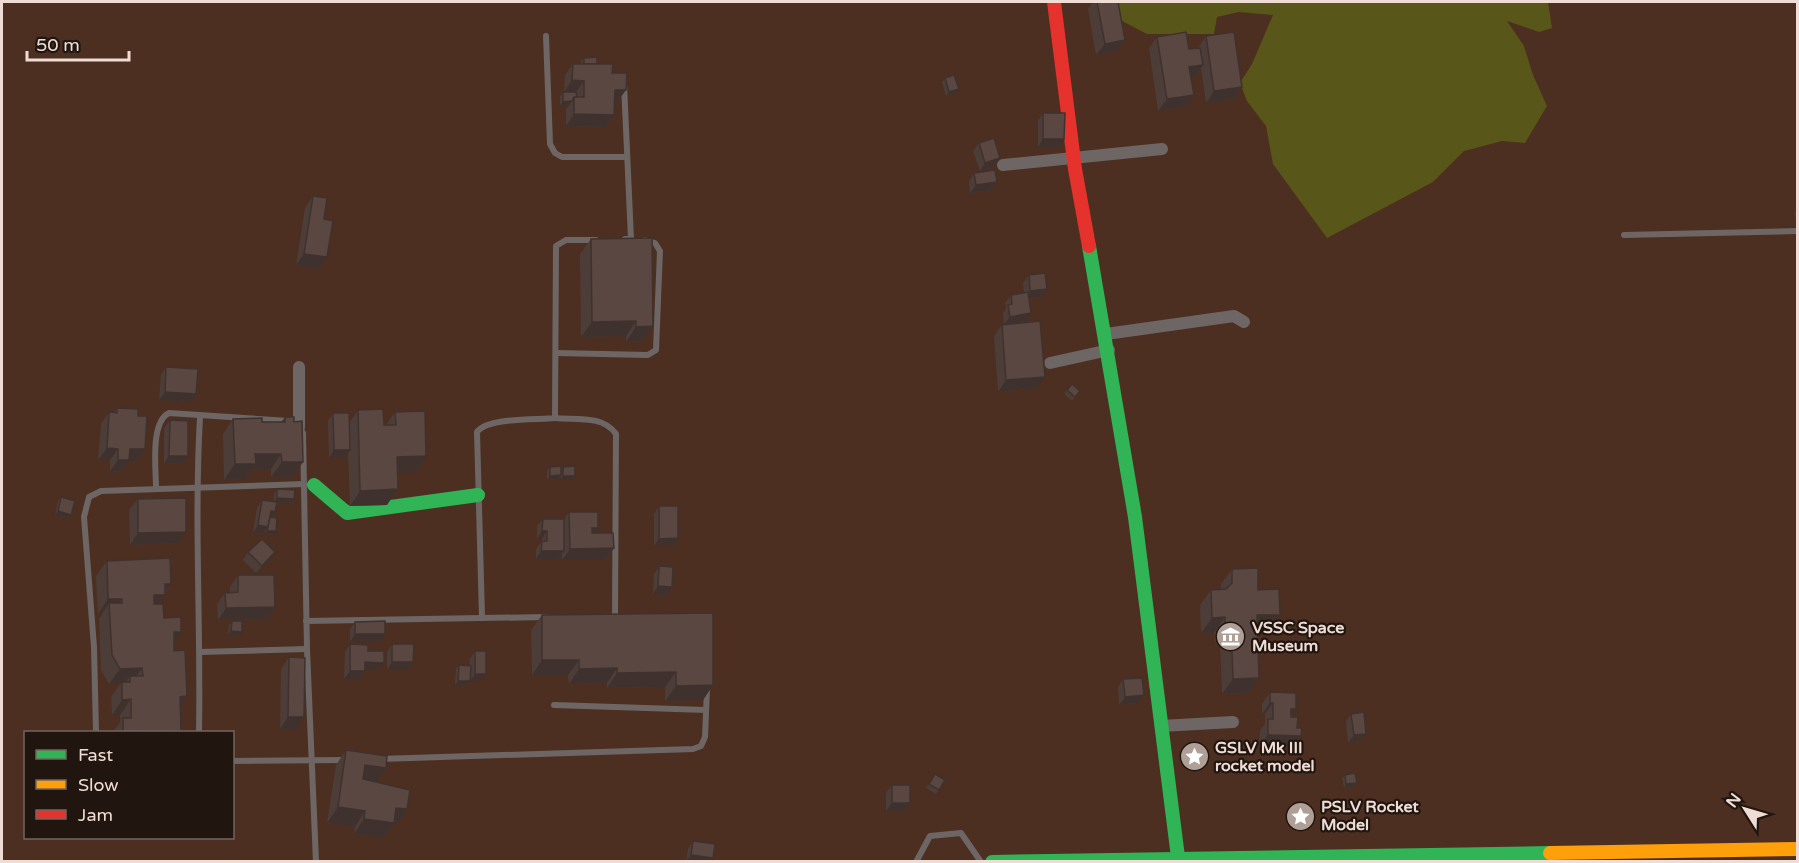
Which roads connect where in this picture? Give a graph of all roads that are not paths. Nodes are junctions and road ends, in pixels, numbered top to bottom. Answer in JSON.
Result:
{"nodes":[{"id":1,"x":1054,"y":2,"type":"edge"},
{"id":2,"x":546,"y":36,"type":"dead end"},
{"id":3,"x":624,"y":74,"type":"edge"},
{"id":4,"x":1162,"y":149,"type":"dead end"},
{"id":5,"x":1073,"y":156,"type":"junction"},
{"id":6,"x":626,"y":157,"type":"junction"},
{"id":7,"x":1003,"y":165,"type":"dead end"},
{"id":8,"x":1797,"y":231,"type":"edge"},
{"id":9,"x":1624,"y":235,"type":"dead end"},
{"id":10,"x":609,"y":239,"type":"edge"},
{"id":11,"x":620,"y":239,"type":"edge"},
{"id":12,"x":631,"y":239,"type":"junction"},
{"id":13,"x":1244,"y":322,"type":"dead end"},
{"id":14,"x":1106,"y":334,"type":"junction"},
{"id":15,"x":1109,"y":350,"type":"junction"},
{"id":16,"x":556,"y":353,"type":"junction"},
{"id":17,"x":1050,"y":363,"type":"dead end"},
{"id":18,"x":299,"y":367,"type":"dead end"},
{"id":19,"x":200,"y":417,"type":"junction"},
{"id":20,"x":555,"y":418,"type":"junction"},
{"id":21,"x":299,"y":427,"type":"junction"},
{"id":22,"x":309,"y":485,"type":"junction"},
{"id":23,"x":196,"y":487,"type":"junction"},
{"id":24,"x":156,"y":488,"type":"junction"},
{"id":25,"x":478,"y":495,"type":"junction"},
{"id":26,"x":482,"y":617,"type":"junction"},
{"id":27,"x":560,"y":617,"type":"edge"},
{"id":28,"x":604,"y":617,"type":"edge"},
{"id":29,"x":615,"y":617,"type":"junction"},
{"id":30,"x":627,"y":618,"type":"edge"},
{"id":31,"x":306,"y":621,"type":"junction"},
{"id":32,"x":307,"y":649,"type":"junction"},
{"id":33,"x":200,"y":652,"type":"junction"},
{"id":34,"x":707,"y":676,"type":"edge"},
{"id":35,"x":554,"y":705,"type":"dead end"},
{"id":36,"x":706,"y":710,"type":"junction"},
{"id":37,"x":1233,"y":722,"type":"dead end"},
{"id":38,"x":1161,"y":726,"type":"junction"},
{"id":39,"x":96,"y":731,"type":"edge"},
{"id":40,"x":199,"y":731,"type":"edge"},
{"id":41,"x":360,"y":759,"type":"edge"},
{"id":42,"x":372,"y":759,"type":"edge"},
{"id":43,"x":313,"y":760,"type":"junction"},
{"id":44,"x":234,"y":761,"type":"edge"},
{"id":45,"x":1797,"y":849,"type":"edge"},
{"id":46,"x":1642,"y":856,"type":"edge"},
{"id":47,"x":1178,"y":859,"type":"edge"},
{"id":48,"x":316,"y":861,"type":"edge"},
{"id":49,"x":916,"y":861,"type":"edge"},
{"id":50,"x":981,"y":861,"type":"edge"},
{"id":51,"x":992,"y":861,"type":"edge"}],
"edges":[{"from":1,"to":5,"type":"street"},
{"from":2,"to":6,"type":"lane"},
{"from":3,"to":6,"type":"lane"},
{"from":4,"to":5,"type":"street"},
{"from":5,"to":7,"type":"street"},
{"from":5,"to":14,"type":"street"},
{"from":6,"to":12,"type":"lane"},
{"from":8,"to":9,"type":"lane"},
{"from":10,"to":16,"type":"lane"},
{"from":11,"to":12,"type":"lane"},
{"from":12,"to":16,"type":"lane"},
{"from":13,"to":14,"type":"street"},
{"from":14,"to":15,"type":"street"},
{"from":15,"to":17,"type":"street"},
{"from":15,"to":38,"type":"street"},
{"from":16,"to":20,"type":"lane"},
{"from":18,"to":21,"type":"street"},
{"from":19,"to":21,"type":"lane"},
{"from":19,"to":23,"type":"lane"},
{"from":19,"to":24,"type":"lane"},
{"from":20,"to":25,"type":"lane"},
{"from":20,"to":29,"type":"lane"},
{"from":21,"to":22,"type":"lane"},
{"from":22,"to":23,"type":"lane"},
{"from":22,"to":25,"type":"street"},
{"from":22,"to":31,"type":"lane"},
{"from":23,"to":24,"type":"lane"},
{"from":23,"to":33,"type":"lane"},
{"from":24,"to":39,"type":"lane"},
{"from":25,"to":26,"type":"lane"},
{"from":26,"to":27,"type":"lane"},
{"from":26,"to":31,"type":"lane"},
{"from":28,"to":29,"type":"lane"},
{"from":29,"to":30,"type":"lane"},
{"from":31,"to":32,"type":"lane"},
{"from":32,"to":33,"type":"lane"},
{"from":32,"to":43,"type":"lane"},
{"from":33,"to":40,"type":"lane"},
{"from":34,"to":36,"type":"lane"},
{"from":35,"to":36,"type":"lane"},
{"from":36,"to":42,"type":"lane"},
{"from":37,"to":38,"type":"street"},
{"from":38,"to":47,"type":"street"},
{"from":41,"to":43,"type":"lane"},
{"from":43,"to":44,"type":"lane"},
{"from":43,"to":48,"type":"lane"},
{"from":45,"to":46,"type":"street"},
{"from":46,"to":47,"type":"street"},
{"from":47,"to":51,"type":"street"},
{"from":49,"to":50,"type":"lane"}]}
